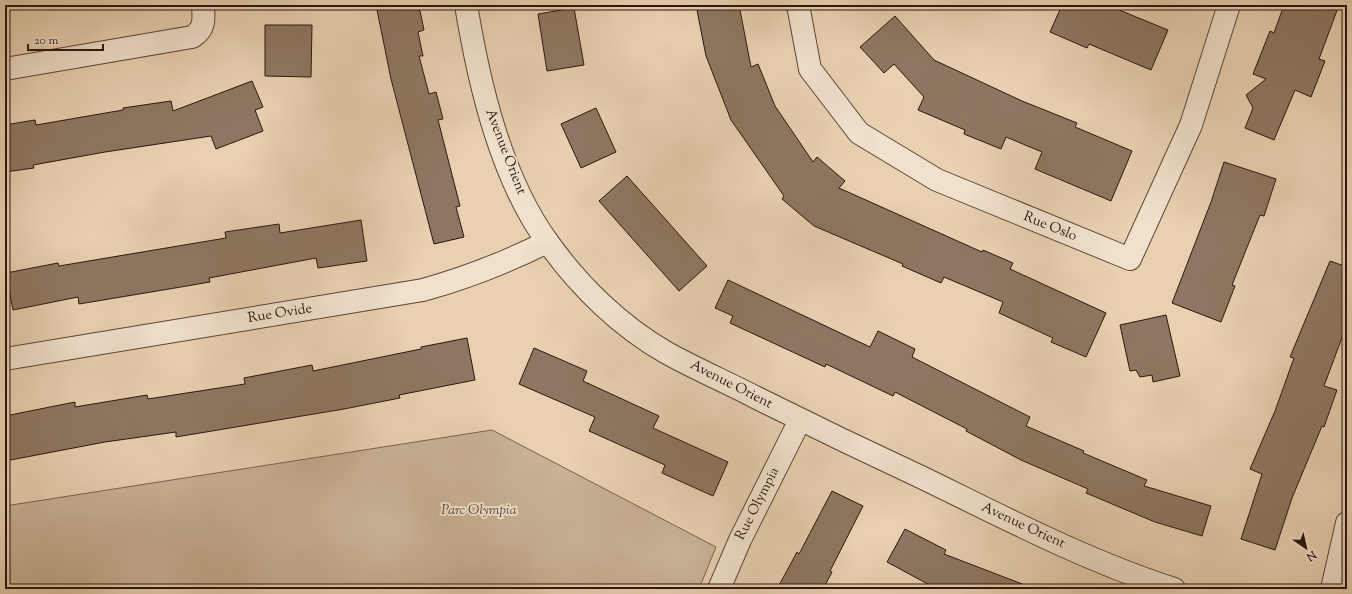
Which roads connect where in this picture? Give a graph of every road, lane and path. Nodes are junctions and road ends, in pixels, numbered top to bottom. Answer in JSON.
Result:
{"nodes":[{"id":1,"x":203,"y":5,"type":"edge"},
{"id":2,"x":466,"y":5,"type":"edge"},
{"id":3,"x":798,"y":5,"type":"edge"},
{"id":4,"x":1229,"y":5,"type":"edge"},
{"id":5,"x":5,"y":69,"type":"edge"},
{"id":6,"x":547,"y":242,"type":"junction"},
{"id":7,"x":5,"y":359,"type":"edge"},
{"id":8,"x":800,"y":420,"type":"junction"},
{"id":9,"x":1347,"y":523,"type":"edge"},
{"id":10,"x":719,"y":589,"type":"edge"},
{"id":11,"x":1174,"y":589,"type":"edge"},
{"id":12,"x":1332,"y":589,"type":"edge"}],
"edges":[{"from":1,"to":5,"type":"street"},
{"from":2,"to":6,"type":"street","name":"Avenue Orient"},
{"from":3,"to":4,"type":"street","name":"Rue Oslo"},
{"from":6,"to":7,"type":"street","name":"Rue Ovide"},
{"from":6,"to":8,"type":"street","name":"Avenue Orient"},
{"from":8,"to":10,"type":"street","name":"Rue Olympia"},
{"from":8,"to":11,"type":"street","name":"Avenue Orient"},
{"from":9,"to":12,"type":"street"}]}
